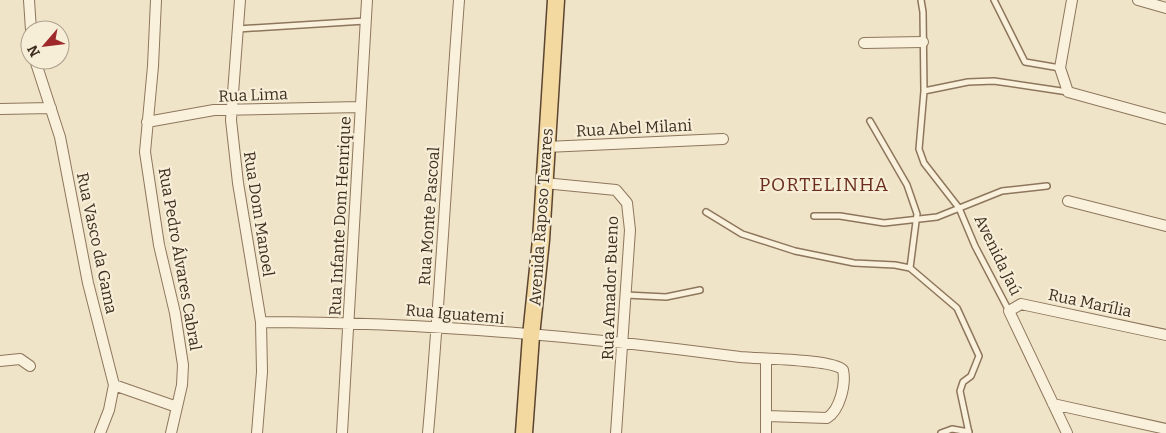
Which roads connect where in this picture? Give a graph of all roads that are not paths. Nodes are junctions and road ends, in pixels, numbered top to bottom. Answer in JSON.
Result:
{"nodes":[{"id":1,"x":29,"y":0,"type":"edge"},
{"id":2,"x":156,"y":0,"type":"edge"},
{"id":3,"x":240,"y":0,"type":"edge"},
{"id":4,"x":367,"y":0,"type":"edge"},
{"id":5,"x":460,"y":0,"type":"edge"},
{"id":6,"x":556,"y":0,"type":"edge"},
{"id":7,"x":921,"y":0,"type":"edge"},
{"id":8,"x":994,"y":0,"type":"edge"},
{"id":9,"x":1072,"y":0,"type":"edge"},
{"id":10,"x":1138,"y":0,"type":"edge"},
{"id":11,"x":1166,"y":8,"type":"edge"},
{"id":12,"x":31,"y":20,"type":"edge"},
{"id":13,"x":365,"y":21,"type":"junction"},
{"id":14,"x":237,"y":29,"type":"junction"},
{"id":15,"x":864,"y":42,"type":"dead end"},
{"id":16,"x":923,"y":42,"type":"junction"},
{"id":17,"x":1060,"y":68,"type":"junction"},
{"id":18,"x":38,"y":70,"type":"edge"},
{"id":19,"x":924,"y":91,"type":"junction"},
{"id":20,"x":1068,"y":92,"type":"junction"},
{"id":21,"x":360,"y":107,"type":"junction"},
{"id":22,"x":51,"y":108,"type":"junction"},
{"id":23,"x":0,"y":109,"type":"edge"},
{"id":24,"x":231,"y":110,"type":"junction"},
{"id":25,"x":1166,"y":119,"type":"edge"},
{"id":26,"x":870,"y":121,"type":"dead end"},
{"id":27,"x":147,"y":122,"type":"junction"},
{"id":28,"x":723,"y":139,"type":"dead end"},
{"id":29,"x":546,"y":147,"type":"junction"},
{"id":30,"x":544,"y":183,"type":"junction"},
{"id":31,"x":1047,"y":186,"type":"dead end"},
{"id":32,"x":1068,"y":201,"type":"dead end"},
{"id":33,"x":959,"y":208,"type":"junction"},
{"id":34,"x":706,"y":212,"type":"dead end"},
{"id":35,"x":814,"y":216,"type":"dead end"},
{"id":36,"x":916,"y":220,"type":"junction"},
{"id":37,"x":1166,"y":226,"type":"edge"},
{"id":38,"x":910,"y":268,"type":"junction"},
{"id":39,"x":700,"y":290,"type":"dead end"},
{"id":40,"x":625,"y":295,"type":"junction"},
{"id":41,"x":1009,"y":311,"type":"junction"},
{"id":42,"x":261,"y":322,"type":"junction"},
{"id":43,"x":350,"y":322,"type":"junction"},
{"id":44,"x":437,"y":326,"type":"junction"},
{"id":45,"x":1166,"y":335,"type":"edge"},
{"id":46,"x":531,"y":336,"type":"junction"},
{"id":47,"x":624,"y":342,"type":"junction"},
{"id":48,"x":766,"y":360,"type":"junction"},
{"id":49,"x":0,"y":361,"type":"edge"},
{"id":50,"x":30,"y":366,"type":"dead end"},
{"id":51,"x":114,"y":385,"type":"junction"},
{"id":52,"x":1053,"y":404,"type":"junction"},
{"id":53,"x":177,"y":407,"type":"junction"},
{"id":54,"x":767,"y":416,"type":"junction"},
{"id":55,"x":1166,"y":429,"type":"edge"},
{"id":56,"x":100,"y":433,"type":"edge"},
{"id":57,"x":171,"y":433,"type":"edge"},
{"id":58,"x":257,"y":433,"type":"edge"},
{"id":59,"x":342,"y":433,"type":"edge"},
{"id":60,"x":428,"y":433,"type":"edge"},
{"id":61,"x":524,"y":433,"type":"edge"},
{"id":62,"x":616,"y":433,"type":"edge"},
{"id":63,"x":766,"y":433,"type":"edge"},
{"id":64,"x":942,"y":433,"type":"edge"},
{"id":65,"x":969,"y":433,"type":"edge"},
{"id":66,"x":1067,"y":433,"type":"edge"}],
"edges":[{"from":1,"to":12,"type":"street"},
{"from":2,"to":27,"type":"street","name":"Rua Pedro Álvares Cabral"},
{"from":3,"to":14,"type":"street","name":"Rua Dom Manoel"},
{"from":4,"to":13,"type":"street","name":"Rua Infante Dom Henrique"},
{"from":5,"to":44,"type":"street","name":"Rua Monte Pascoal"},
{"from":6,"to":29,"type":"main road","name":"Avenida Raposo Tavares"},
{"from":7,"to":16,"type":"lane","name":"Avenida Jaú"},
{"from":8,"to":17,"type":"lane"},
{"from":9,"to":17,"type":"street"},
{"from":10,"to":11,"type":"street"},
{"from":13,"to":14,"type":"lane"},
{"from":13,"to":21,"type":"street","name":"Rua Infante Dom Henrique"},
{"from":14,"to":24,"type":"street","name":"Rua Dom Manoel"},
{"from":15,"to":16,"type":"street"},
{"from":16,"to":19,"type":"lane","name":"Avenida Jaú"},
{"from":17,"to":20,"type":"street"},
{"from":18,"to":22,"type":"street","name":"Rua Vasco da Gama"},
{"from":19,"to":20,"type":"lane"},
{"from":19,"to":33,"type":"lane","name":"Avenida Jaú"},
{"from":20,"to":25,"type":"street"},
{"from":21,"to":24,"type":"street","name":"Rua Lima"},
{"from":21,"to":43,"type":"street","name":"Rua Infante Dom Henrique"},
{"from":22,"to":23,"type":"street"},
{"from":22,"to":51,"type":"street","name":"Rua Vasco da Gama"},
{"from":24,"to":27,"type":"street","name":"Rua Lima"},
{"from":24,"to":42,"type":"street","name":"Rua Dom Manoel"},
{"from":26,"to":36,"type":"lane"},
{"from":27,"to":53,"type":"street","name":"Rua Pedro Álvares Cabral"},
{"from":28,"to":29,"type":"street","name":"Rua Abel Milani"},
{"from":29,"to":30,"type":"main road","name":"Avenida Raposo Tavares"},
{"from":30,"to":40,"type":"street","name":"Rua Amador Bueno"},
{"from":30,"to":46,"type":"main road","name":"Avenida Raposo Tavares"},
{"from":31,"to":33,"type":"lane"},
{"from":32,"to":37,"type":"street"},
{"from":33,"to":36,"type":"lane"},
{"from":33,"to":41,"type":"lane","name":"Avenida Jaú"},
{"from":34,"to":38,"type":"lane"},
{"from":35,"to":36,"type":"lane"},
{"from":36,"to":38,"type":"lane"},
{"from":38,"to":65,"type":"lane"},
{"from":39,"to":40,"type":"lane"},
{"from":40,"to":47,"type":"street","name":"Rua Amador Bueno"},
{"from":41,"to":45,"type":"street","name":"Rua Marília"},
{"from":41,"to":52,"type":"street","name":"Avenida Jaú"},
{"from":42,"to":43,"type":"street","name":"Rua Iguatemi"},
{"from":42,"to":58,"type":"street","name":"Rua Dom Manoel"},
{"from":43,"to":44,"type":"street","name":"Rua Iguatemi"},
{"from":43,"to":59,"type":"street","name":"Rua Infante Dom Henrique"},
{"from":44,"to":46,"type":"street","name":"Rua Iguatemi"},
{"from":44,"to":60,"type":"street","name":"Rua Monte Pascoal"},
{"from":46,"to":47,"type":"street","name":"Rua Iguatemi"},
{"from":46,"to":61,"type":"main road","name":"Avenida Raposo Tavares"},
{"from":47,"to":48,"type":"street","name":"Rua Iguatemi"},
{"from":47,"to":62,"type":"street","name":"Rua Amador Bueno"},
{"from":48,"to":54,"type":"street"},
{"from":48,"to":54,"type":"street","name":"Rua Iguatemi"},
{"from":49,"to":50,"type":"street"},
{"from":51,"to":53,"type":"street"},
{"from":51,"to":56,"type":"street","name":"Rua Vasco da Gama"},
{"from":52,"to":55,"type":"street"},
{"from":52,"to":66,"type":"street","name":"Avenida Jaú"},
{"from":53,"to":57,"type":"street","name":"Rua Pedro Álvares Cabral"},
{"from":54,"to":63,"type":"street"},
{"from":64,"to":65,"type":"lane"}]}
